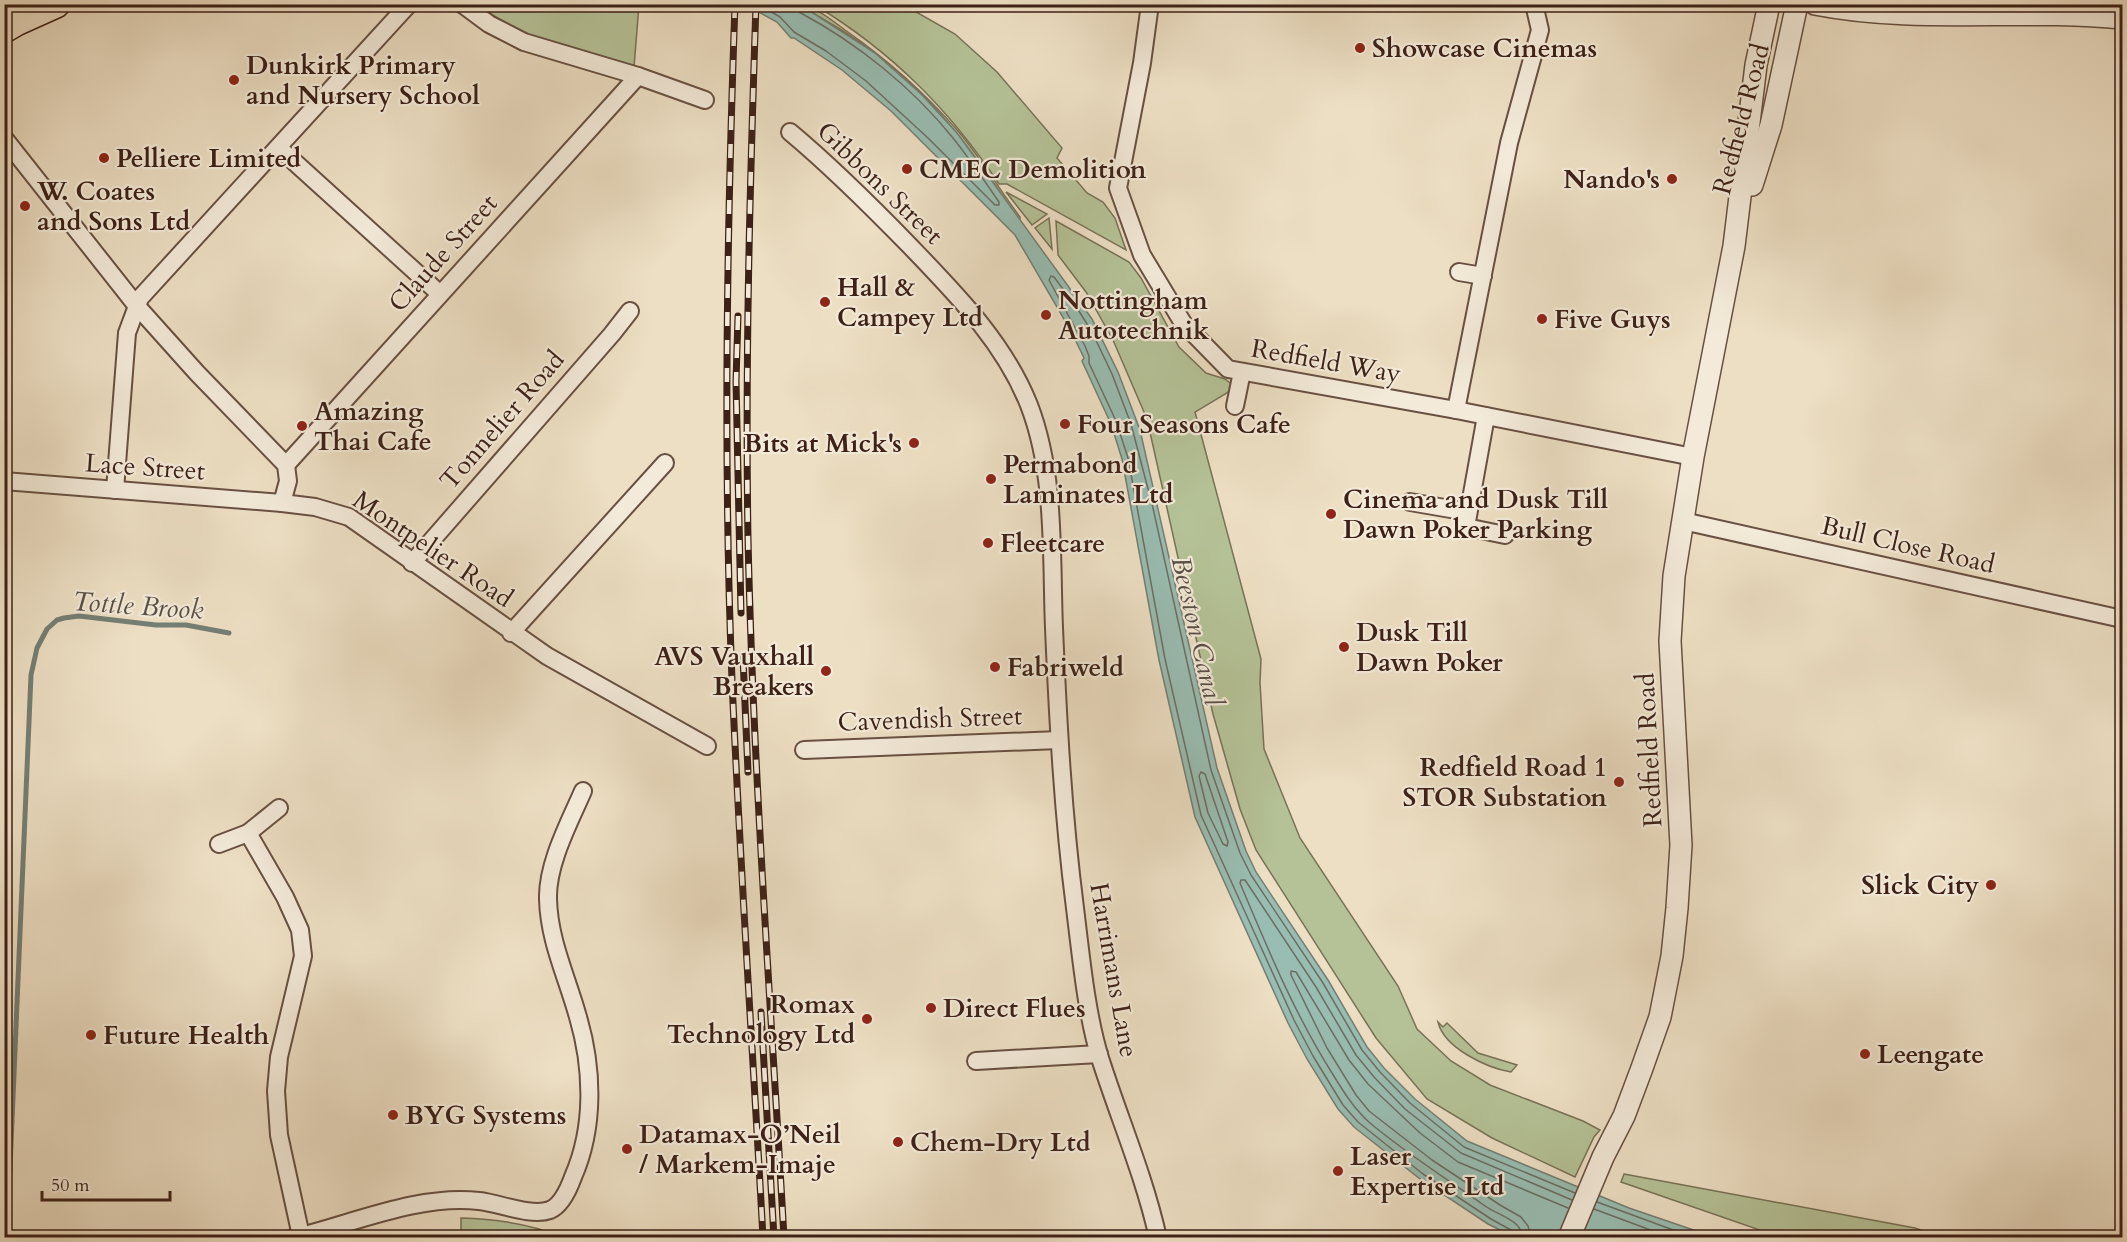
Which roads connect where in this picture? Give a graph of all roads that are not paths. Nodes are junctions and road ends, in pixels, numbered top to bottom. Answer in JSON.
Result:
{"nodes":[{"id":1,"x":56,"y":4,"type":"edge"},
{"id":2,"x":408,"y":4,"type":"edge"},
{"id":3,"x":462,"y":4,"type":"edge"},
{"id":4,"x":1150,"y":4,"type":"edge"},
{"id":5,"x":1534,"y":4,"type":"edge"},
{"id":6,"x":1769,"y":4,"type":"edge"},
{"id":7,"x":1797,"y":4,"type":"edge"},
{"id":8,"x":1815,"y":4,"type":"edge"},
{"id":9,"x":2122,"y":18,"type":"edge"},
{"id":10,"x":4,"y":29,"type":"edge"},
{"id":11,"x":638,"y":76,"type":"junction"},
{"id":12,"x":705,"y":100,"type":"dead end"},
{"id":13,"x":790,"y":132,"type":"dead end"},
{"id":14,"x":4,"y":138,"type":"edge"},
{"id":15,"x":279,"y":148,"type":"junction"},
{"id":16,"x":1734,"y":246,"type":"junction"},
{"id":17,"x":1459,"y":272,"type":"dead end"},
{"id":18,"x":1483,"y":276,"type":"junction"},
{"id":19,"x":440,"y":294,"type":"junction"},
{"id":20,"x":136,"y":305,"type":"junction"},
{"id":21,"x":630,"y":312,"type":"dead end"},
{"id":22,"x":1242,"y":372,"type":"junction"},
{"id":23,"x":1235,"y":406,"type":"dead end"},
{"id":24,"x":1456,"y":410,"type":"junction"},
{"id":25,"x":1486,"y":416,"type":"junction"},
{"id":26,"x":1693,"y":457,"type":"junction"},
{"id":27,"x":665,"y":463,"type":"dead end"},
{"id":28,"x":286,"y":465,"type":"junction"},
{"id":29,"x":4,"y":481,"type":"edge"},
{"id":30,"x":115,"y":490,"type":"junction"},
{"id":31,"x":1410,"y":502,"type":"dead end"},
{"id":32,"x":282,"y":503,"type":"junction"},
{"id":33,"x":1468,"y":512,"type":"junction"},
{"id":34,"x":1683,"y":520,"type":"junction"},
{"id":35,"x":1505,"y":535,"type":"dead end"},
{"id":36,"x":412,"y":562,"type":"junction"},
{"id":37,"x":2122,"y":620,"type":"edge"},
{"id":38,"x":511,"y":633,"type":"junction"},
{"id":39,"x":1059,"y":740,"type":"junction"},
{"id":40,"x":707,"y":746,"type":"dead end"},
{"id":41,"x":804,"y":750,"type":"dead end"},
{"id":42,"x":583,"y":791,"type":"dead end"},
{"id":43,"x":279,"y":808,"type":"dead end"},
{"id":44,"x":248,"y":833,"type":"junction"},
{"id":45,"x":219,"y":844,"type":"dead end"},
{"id":46,"x":1099,"y":1054,"type":"junction"},
{"id":47,"x":976,"y":1061,"type":"dead end"},
{"id":48,"x":297,"y":1237,"type":"edge"},
{"id":49,"x":1158,"y":1238,"type":"edge"},
{"id":50,"x":1569,"y":1238,"type":"edge"}],
"edges":[{"from":1,"to":10,"type":"highway"},
{"from":2,"to":15,"type":"street"},
{"from":3,"to":11,"type":"street"},
{"from":4,"to":22,"type":"street","name":"Redfield Way"},
{"from":5,"to":18,"type":"street"},
{"from":6,"to":16,"type":"street","name":"Redfield Road"},
{"from":7,"to":16,"type":"street","name":"Redfield Road"},
{"from":8,"to":9,"type":"street"},
{"from":11,"to":12,"type":"street"},
{"from":11,"to":19,"type":"street","name":"Claude Street"},
{"from":13,"to":39,"type":"street","name":"Gibbons Street"},
{"from":14,"to":20,"type":"street"},
{"from":15,"to":19,"type":"street"},
{"from":15,"to":20,"type":"street"},
{"from":16,"to":26,"type":"street","name":"Redfield Road"},
{"from":17,"to":18,"type":"street"},
{"from":18,"to":24,"type":"street"},
{"from":19,"to":28,"type":"street","name":"Claude Street"},
{"from":20,"to":28,"type":"street"},
{"from":20,"to":30,"type":"street"},
{"from":21,"to":36,"type":"street","name":"Tonnelier Road"},
{"from":22,"to":23,"type":"street"},
{"from":22,"to":24,"type":"street","name":"Redfield Way"},
{"from":24,"to":25,"type":"street","name":"Redfield Way"},
{"from":25,"to":26,"type":"street","name":"Redfield Way"},
{"from":25,"to":33,"type":"street"},
{"from":26,"to":34,"type":"street","name":"Redfield Road"},
{"from":27,"to":38,"type":"street"},
{"from":28,"to":32,"type":"street"},
{"from":29,"to":30,"type":"street","name":"Lace Street"},
{"from":30,"to":32,"type":"street","name":"Lace Street"},
{"from":31,"to":33,"type":"street"},
{"from":32,"to":36,"type":"street","name":"Montpelier Road"},
{"from":33,"to":35,"type":"street"},
{"from":34,"to":37,"type":"street","name":"Bull Close Road"},
{"from":34,"to":50,"type":"street","name":"Redfield Road"},
{"from":36,"to":38,"type":"street","name":"Montpelier Road"},
{"from":38,"to":40,"type":"street","name":"Montpelier Road"},
{"from":39,"to":41,"type":"street","name":"Cavendish Street"},
{"from":39,"to":46,"type":"street","name":"Harrimans Lane"},
{"from":42,"to":48,"type":"street"},
{"from":43,"to":44,"type":"street"},
{"from":44,"to":45,"type":"street"},
{"from":44,"to":48,"type":"street"},
{"from":46,"to":47,"type":"street"},
{"from":46,"to":49,"type":"street","name":"Harrimans Lane"}]}
